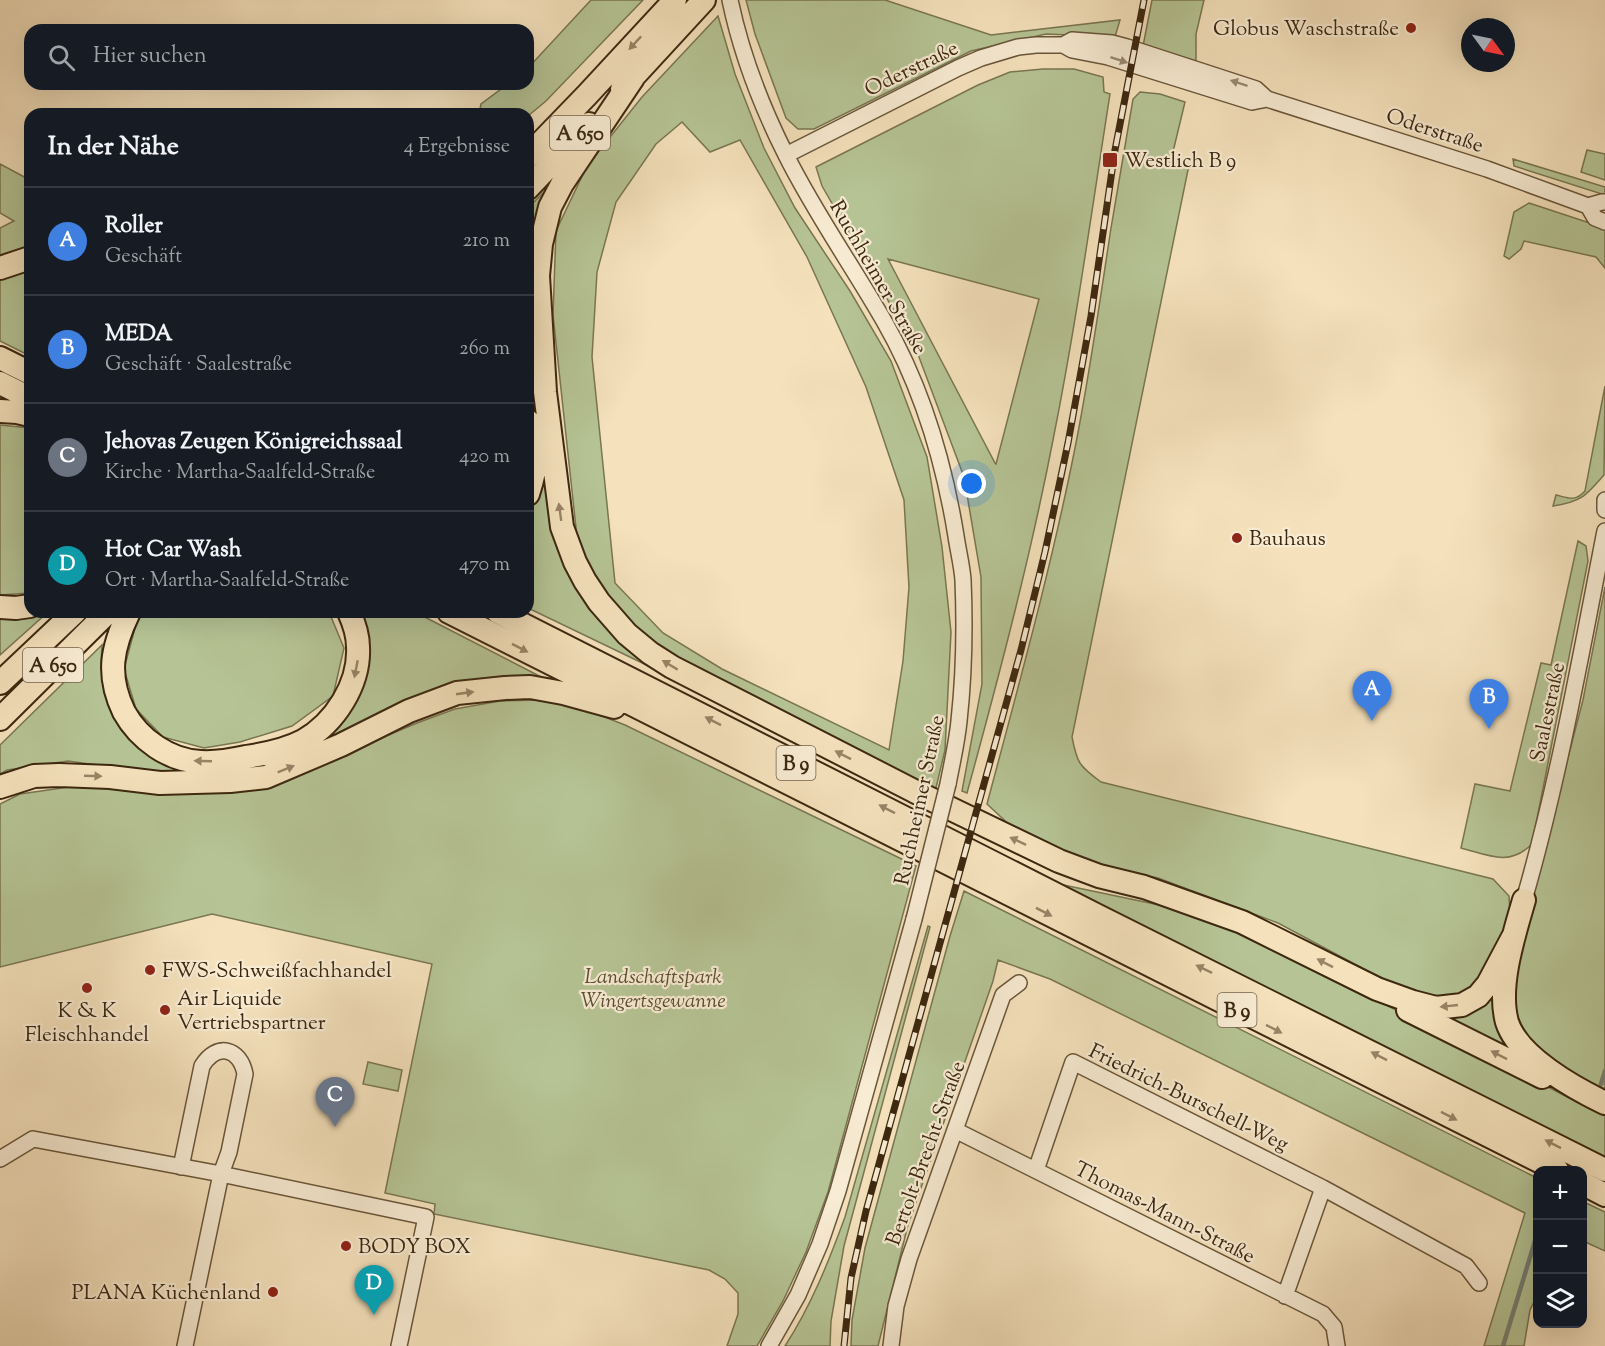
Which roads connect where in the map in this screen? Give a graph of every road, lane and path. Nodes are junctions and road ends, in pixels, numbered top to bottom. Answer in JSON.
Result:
{"nodes":[{"id":1,"x":675,"y":0,"type":"edge"},
{"id":2,"x":704,"y":0,"type":"edge"},
{"id":3,"x":730,"y":0,"type":"edge"},
{"id":4,"x":633,"y":78,"type":"junction"},
{"id":5,"x":587,"y":95,"type":"junction"},
{"id":6,"x":534,"y":129,"type":"edge"},
{"id":7,"x":534,"y":150,"type":"edge"},
{"id":8,"x":786,"y":155,"type":"junction"},
{"id":9,"x":534,"y":182,"type":"edge"},
{"id":10,"x":1605,"y":202,"type":"edge"},
{"id":11,"x":1588,"y":206,"type":"junction"},
{"id":12,"x":1605,"y":222,"type":"edge"},
{"id":13,"x":24,"y":260,"type":"edge"},
{"id":14,"x":0,"y":268,"type":"edge"},
{"id":15,"x":0,"y":358,"type":"edge"},
{"id":16,"x":24,"y":371,"type":"edge"},
{"id":17,"x":0,"y":383,"type":"edge"},
{"id":18,"x":24,"y":395,"type":"edge"},
{"id":19,"x":0,"y":411,"type":"edge"},
{"id":20,"x":24,"y":414,"type":"edge"},
{"id":21,"x":534,"y":438,"type":"edge"},
{"id":22,"x":534,"y":474,"type":"edge"},
{"id":23,"x":1605,"y":500,"type":"edge"},
{"id":24,"x":1605,"y":510,"type":"edge"},
{"id":25,"x":1605,"y":531,"type":"edge"},
{"id":26,"x":0,"y":607,"type":"edge"},
{"id":27,"x":24,"y":607,"type":"edge"},
{"id":28,"x":69,"y":618,"type":"edge"},
{"id":29,"x":102,"y":618,"type":"edge"},
{"id":30,"x":126,"y":618,"type":"edge"},
{"id":31,"x":352,"y":618,"type":"edge"},
{"id":32,"x":461,"y":618,"type":"edge"},
{"id":33,"x":510,"y":618,"type":"edge"},
{"id":34,"x":0,"y":682,"type":"edge"},
{"id":35,"x":0,"y":719,"type":"edge"},
{"id":36,"x":676,"y":727,"type":"junction"},
{"id":37,"x":0,"y":787,"type":"edge"},
{"id":38,"x":977,"y":854,"type":"junction"},
{"id":39,"x":1171,"y":897,"type":"junction"},
{"id":40,"x":1524,"y":900,"type":"joint"},
{"id":41,"x":1513,"y":937,"type":"junction"},
{"id":42,"x":1019,"y":983,"type":"dead end"},
{"id":43,"x":1377,"y":989,"type":"junction"},
{"id":44,"x":1598,"y":1100,"type":"edge"},
{"id":45,"x":955,"y":1130,"type":"junction"},
{"id":46,"x":0,"y":1159,"type":"edge"},
{"id":47,"x":1549,"y":1166,"type":"edge"},
{"id":48,"x":181,"y":1167,"type":"junction"},
{"id":49,"x":1036,"y":1170,"type":"junction"},
{"id":50,"x":1605,"y":1170,"type":"edge"},
{"id":51,"x":221,"y":1174,"type":"junction"},
{"id":52,"x":1587,"y":1186,"type":"edge"},
{"id":53,"x":1323,"y":1188,"type":"junction"},
{"id":54,"x":1605,"y":1195,"type":"edge"},
{"id":55,"x":1479,"y":1283,"type":"dead end"},
{"id":56,"x":1285,"y":1296,"type":"junction"},
{"id":57,"x":185,"y":1346,"type":"edge"},
{"id":58,"x":399,"y":1346,"type":"edge"},
{"id":59,"x":769,"y":1346,"type":"edge"},
{"id":60,"x":891,"y":1346,"type":"edge"},
{"id":61,"x":1337,"y":1346,"type":"edge"}],
"edges":[{"from":1,"to":5,"type":"highway","number":"A 650","one_way":true},
{"from":2,"to":4,"type":"highway","number":"A 650"},
{"from":3,"to":8,"type":"street","name":"Ruchheimer Straße"},
{"from":4,"to":9,"type":"highway","number":"A 650"},
{"from":39,"to":4,"type":"highway","one_way":true},
{"from":5,"to":6,"type":"highway"},
{"from":5,"to":7,"type":"highway","number":"A 650"},
{"from":8,"to":11,"type":"street","name":"Oderstraße"},
{"from":8,"to":59,"type":"street","name":"Ruchheimer Straße","bridge":true},
{"from":10,"to":11,"type":"street"},
{"from":11,"to":12,"type":"street","name":"Oderstraße"},
{"from":13,"to":14,"type":"highway"},
{"from":15,"to":16,"type":"highway"},
{"from":17,"to":18,"type":"highway"},
{"from":19,"to":20,"type":"highway"},
{"from":21,"to":22,"type":"highway"},
{"from":23,"to":24,"type":"street"},
{"from":25,"to":40,"type":"street","name":"Saalestraße"},
{"from":26,"to":27,"type":"highway"},
{"from":28,"to":34,"type":"highway","number":"A 650"},
{"from":29,"to":35,"type":"highway","number":"A 650"},
{"from":31,"to":30,"type":"highway","one_way":true},
{"from":32,"to":36,"type":"highway","number":"B 9","one_way":true},
{"from":38,"to":33,"type":"highway","number":"B 9","one_way":true},
{"from":37,"to":36,"type":"highway","one_way":true},
{"from":36,"to":47,"type":"highway","number":"B 9","one_way":true},
{"from":38,"to":39,"type":"highway","number":"B 9"},
{"from":50,"to":38,"type":"highway","number":"B 9","one_way":true},
{"from":43,"to":39,"type":"highway","number":"B 9","one_way":true},
{"from":40,"to":41,"type":"highway"},
{"from":41,"to":43,"type":"highway","one_way":true},
{"from":41,"to":44,"type":"highway"},
{"from":42,"to":45,"type":"street","name":"Bertolt-Brecht-Straße"},
{"from":44,"to":43,"type":"highway","number":"B 9","one_way":true},
{"from":45,"to":49,"type":"street","name":"Thomas-Mann-Straße"},
{"from":45,"to":60,"type":"street","name":"Bertolt-Brecht-Straße"},
{"from":46,"to":48,"type":"street"},
{"from":48,"to":51,"type":"street"},
{"from":48,"to":51,"type":"street"},
{"from":49,"to":53,"type":"street","name":"Friedrich-Burschell-Weg"},
{"from":49,"to":56,"type":"street","name":"Thomas-Mann-Straße"},
{"from":51,"to":57,"type":"street"},
{"from":51,"to":58,"type":"street"},
{"from":52,"to":54,"type":"highway"},
{"from":53,"to":55,"type":"street","name":"Friedrich-Burschell-Weg"},
{"from":53,"to":56,"type":"street"},
{"from":56,"to":61,"type":"street","name":"Thomas-Mann-Straße"}]}
